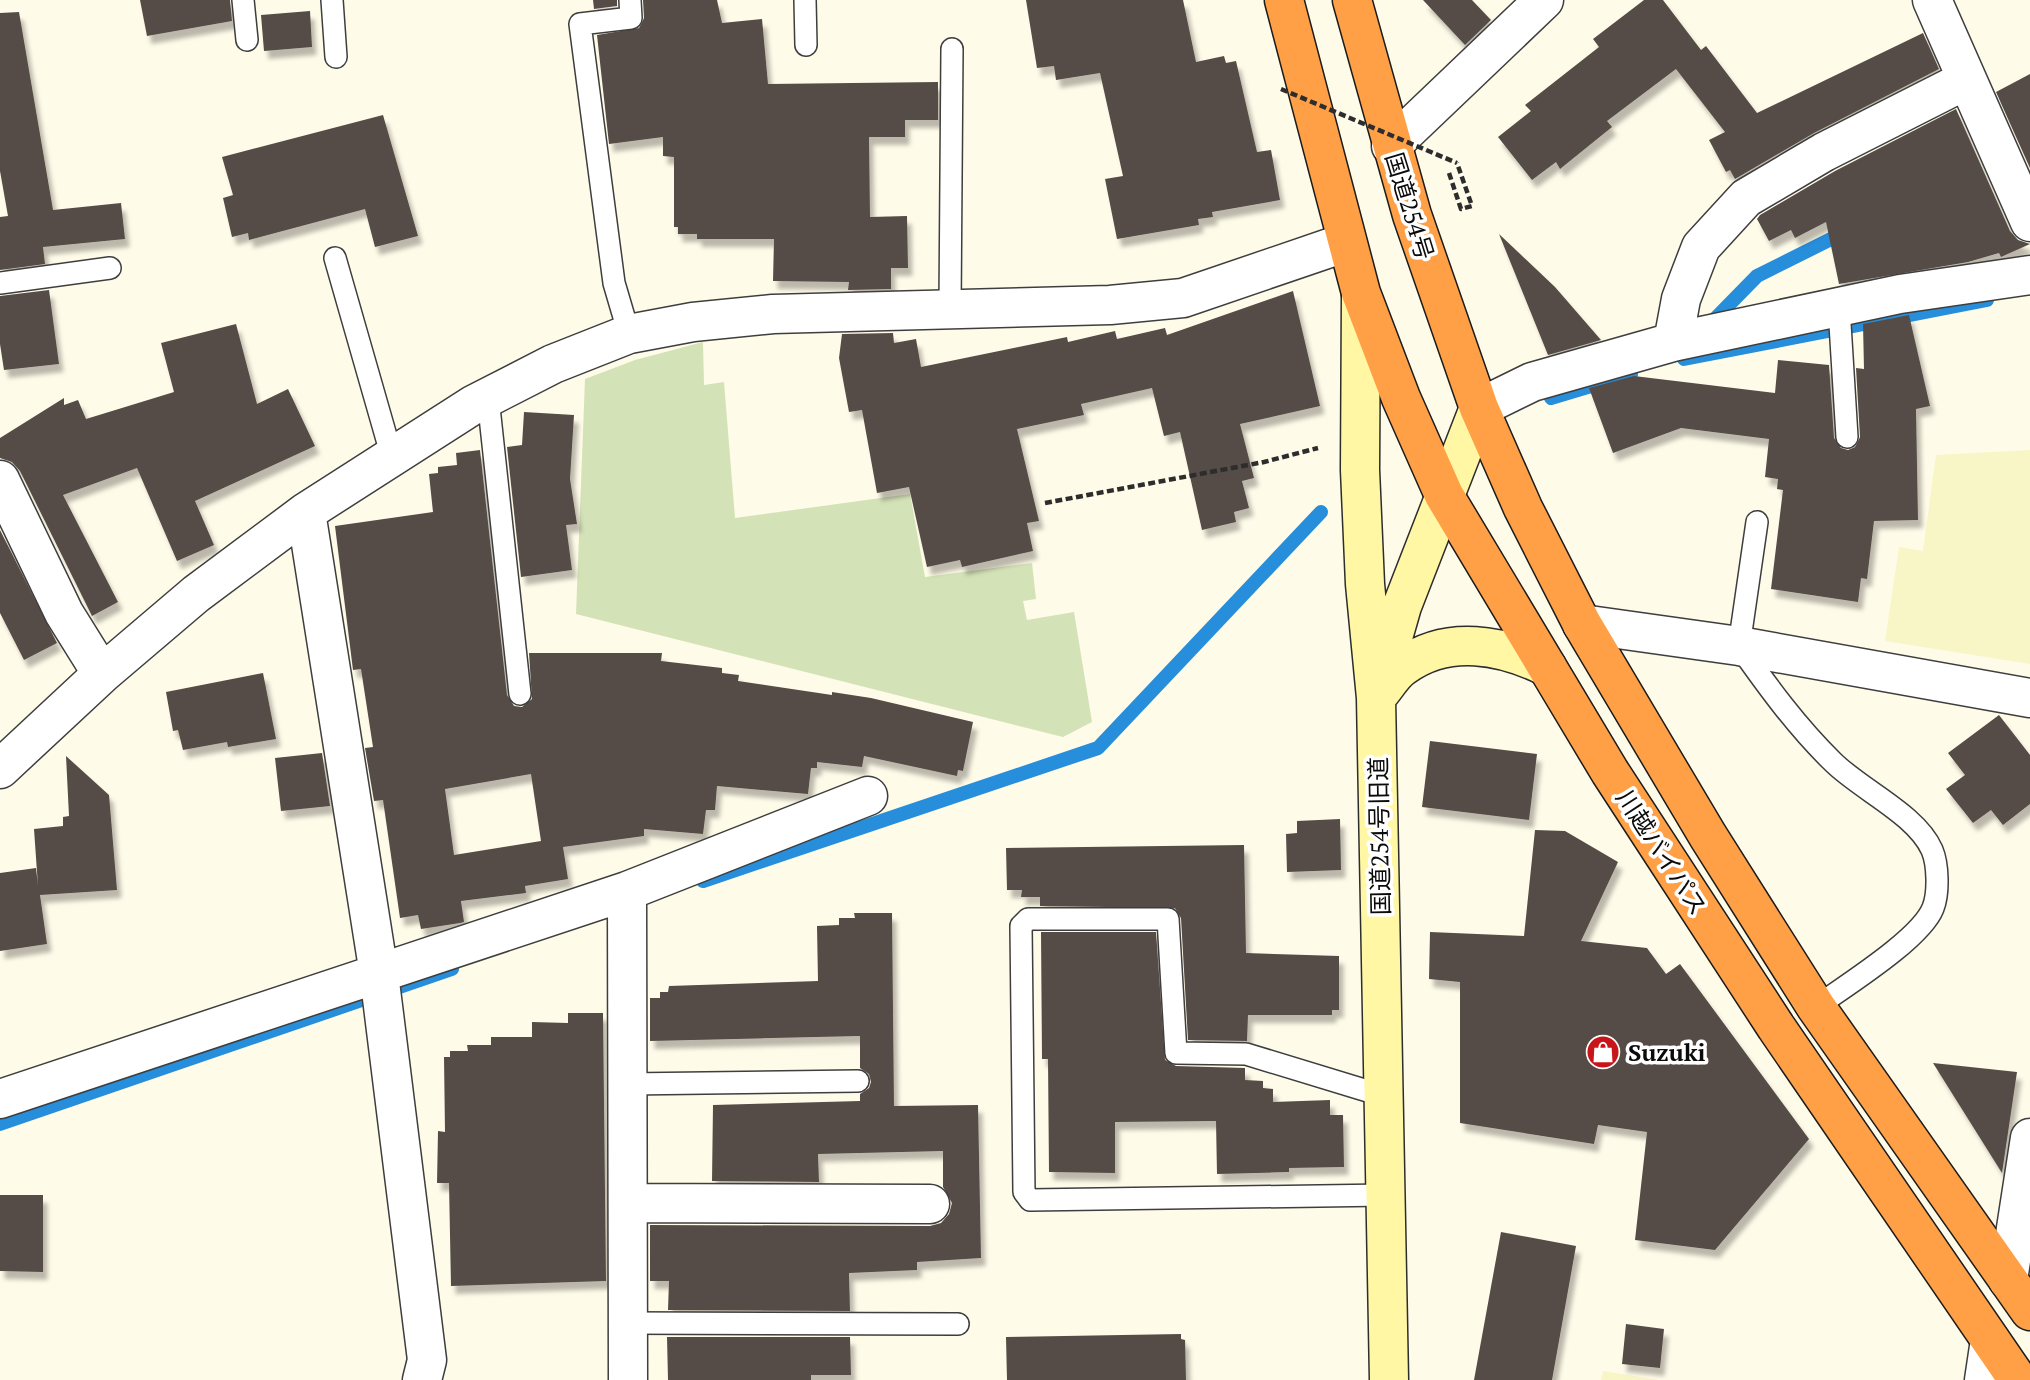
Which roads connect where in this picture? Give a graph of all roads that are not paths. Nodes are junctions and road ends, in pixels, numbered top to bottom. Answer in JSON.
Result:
{"nodes":[{"id":1,"x":243,"y":0,"type":"edge"},
{"id":2,"x":332,"y":0,"type":"edge"},
{"id":3,"x":630,"y":0,"type":"edge"},
{"id":4,"x":805,"y":0,"type":"edge"},
{"id":5,"x":1284,"y":0,"type":"edge"},
{"id":6,"x":1352,"y":0,"type":"edge"},
{"id":7,"x":1544,"y":0,"type":"edge"},
{"id":8,"x":1931,"y":0,"type":"edge"},
{"id":9,"x":247,"y":40,"type":"dead end"},
{"id":10,"x":806,"y":45,"type":"dead end"},
{"id":11,"x":952,"y":49,"type":"dead end"},
{"id":12,"x":336,"y":57,"type":"dead end"},
{"id":13,"x":1966,"y":80,"type":"junction"},
{"id":14,"x":1391,"y":146,"type":"junction"},
{"id":15,"x":2030,"y":222,"type":"edge"},
{"id":16,"x":1347,"y":242,"type":"junction"},
{"id":17,"x":335,"y":258,"type":"dead end"},
{"id":18,"x":110,"y":268,"type":"dead end"},
{"id":19,"x":2030,"y":275,"type":"edge"},
{"id":20,"x":0,"y":283,"type":"edge"},
{"id":21,"x":1361,"y":293,"type":"junction"},
{"id":22,"x":950,"y":307,"type":"junction"},
{"id":23,"x":1839,"y":308,"type":"junction"},
{"id":24,"x":629,"y":334,"type":"junction"},
{"id":25,"x":1673,"y":342,"type":"junction"},
{"id":26,"x":488,"y":398,"type":"junction"},
{"id":27,"x":1479,"y":408,"type":"junction"},
{"id":28,"x":1847,"y":437,"type":"dead end"},
{"id":29,"x":392,"y":457,"type":"junction"},
{"id":30,"x":0,"y":480,"type":"edge"},
{"id":31,"x":1444,"y":495,"type":"junction"},
{"id":32,"x":306,"y":512,"type":"junction"},
{"id":33,"x":1757,"y":522,"type":"dead end"},
{"id":34,"x":1582,"y":624,"type":"junction"},
{"id":35,"x":1739,"y":646,"type":"junction"},
{"id":36,"x":1548,"y":667,"type":"junction"},
{"id":37,"x":102,"y":674,"type":"junction"},
{"id":38,"x":520,"y":694,"type":"dead end"},
{"id":39,"x":1376,"y":698,"type":"junction"},
{"id":40,"x":2030,"y":698,"type":"edge"},
{"id":41,"x":0,"y":769,"type":"edge"},
{"id":42,"x":868,"y":796,"type":"dead end"},
{"id":43,"x":628,"y":891,"type":"junction"},
{"id":44,"x":379,"y":974,"type":"junction"},
{"id":45,"x":1816,"y":1007,"type":"junction"},
{"id":46,"x":859,"y":1081,"type":"dead end"},
{"id":47,"x":627,"y":1084,"type":"junction"},
{"id":48,"x":1384,"y":1096,"type":"junction"},
{"id":49,"x":0,"y":1099,"type":"edge"},
{"id":50,"x":2030,"y":1138,"type":"edge"},
{"id":51,"x":1386,"y":1195,"type":"junction"},
{"id":52,"x":628,"y":1202,"type":"junction"},
{"id":53,"x":930,"y":1204,"type":"dead end"},
{"id":54,"x":2008,"y":1280,"type":"junction"},
{"id":55,"x":2030,"y":1311,"type":"edge"},
{"id":56,"x":628,"y":1324,"type":"junction"},
{"id":57,"x":958,"y":1324,"type":"dead end"},
{"id":58,"x":1990,"y":1340,"type":"junction"},
{"id":59,"x":422,"y":1380,"type":"edge"},
{"id":60,"x":628,"y":1380,"type":"edge"},
{"id":61,"x":1390,"y":1380,"type":"edge"},
{"id":62,"x":1984,"y":1380,"type":"edge"},
{"id":63,"x":2018,"y":1380,"type":"edge"}],
"edges":[{"from":1,"to":9,"type":"lane"},
{"from":2,"to":12,"type":"lane"},
{"from":3,"to":24,"type":"lane"},
{"from":4,"to":10,"type":"lane"},
{"from":5,"to":16,"type":"highway"},
{"from":6,"to":14,"type":"highway","name":"国道254号"},
{"from":7,"to":14,"type":"street"},
{"from":8,"to":13,"type":"street"},
{"from":11,"to":22,"type":"lane"},
{"from":13,"to":15,"type":"street"},
{"from":13,"to":25,"type":"street"},
{"from":14,"to":27,"type":"highway","name":"国道254号"},
{"from":16,"to":21,"type":"highway"},
{"from":16,"to":22,"type":"street"},
{"from":17,"to":29,"type":"lane"},
{"from":18,"to":20,"type":"lane"},
{"from":19,"to":23,"type":"street"},
{"from":21,"to":31,"type":"highway","name":"川越バイパス"},
{"from":21,"to":39,"type":"street","name":"国道254号旧道"},
{"from":22,"to":24,"type":"street"},
{"from":23,"to":25,"type":"street"},
{"from":23,"to":28,"type":"lane"},
{"from":24,"to":26,"type":"street"},
{"from":25,"to":27,"type":"street"},
{"from":26,"to":29,"type":"street"},
{"from":26,"to":38,"type":"lane"},
{"from":27,"to":31,"type":"street"},
{"from":27,"to":34,"type":"highway","name":"川越バイパス"},
{"from":29,"to":32,"type":"street"},
{"from":30,"to":37,"type":"street"},
{"from":31,"to":36,"type":"highway","name":"川越バイパス"},
{"from":31,"to":39,"type":"street"},
{"from":32,"to":37,"type":"street"},
{"from":32,"to":44,"type":"street"},
{"from":33,"to":35,"type":"lane"},
{"from":34,"to":35,"type":"street"},
{"from":34,"to":45,"type":"highway","name":"川越バイパス"},
{"from":35,"to":40,"type":"street"},
{"from":35,"to":45,"type":"lane"},
{"from":36,"to":39,"type":"street"},
{"from":36,"to":58,"type":"highway","name":"川越バイパス"},
{"from":37,"to":41,"type":"street"},
{"from":39,"to":48,"type":"street","name":"国道254号旧道"},
{"from":42,"to":43,"type":"street"},
{"from":43,"to":44,"type":"street"},
{"from":43,"to":47,"type":"street"},
{"from":44,"to":49,"type":"street"},
{"from":44,"to":59,"type":"street"},
{"from":45,"to":54,"type":"highway","name":"川越バイパス"},
{"from":46,"to":47,"type":"lane"},
{"from":47,"to":52,"type":"street"},
{"from":48,"to":51,"type":"street","name":"国道254号旧道"},
{"from":48,"to":51,"type":"lane"},
{"from":50,"to":54,"type":"street"},
{"from":51,"to":61,"type":"street","name":"国道254号旧道"},
{"from":52,"to":53,"type":"street"},
{"from":52,"to":56,"type":"street"},
{"from":54,"to":55,"type":"highway","name":"川越バイパス"},
{"from":56,"to":57,"type":"lane"},
{"from":56,"to":60,"type":"street"},
{"from":58,"to":62,"type":"street"},
{"from":58,"to":63,"type":"highway","name":"川越バイパス"}]}
